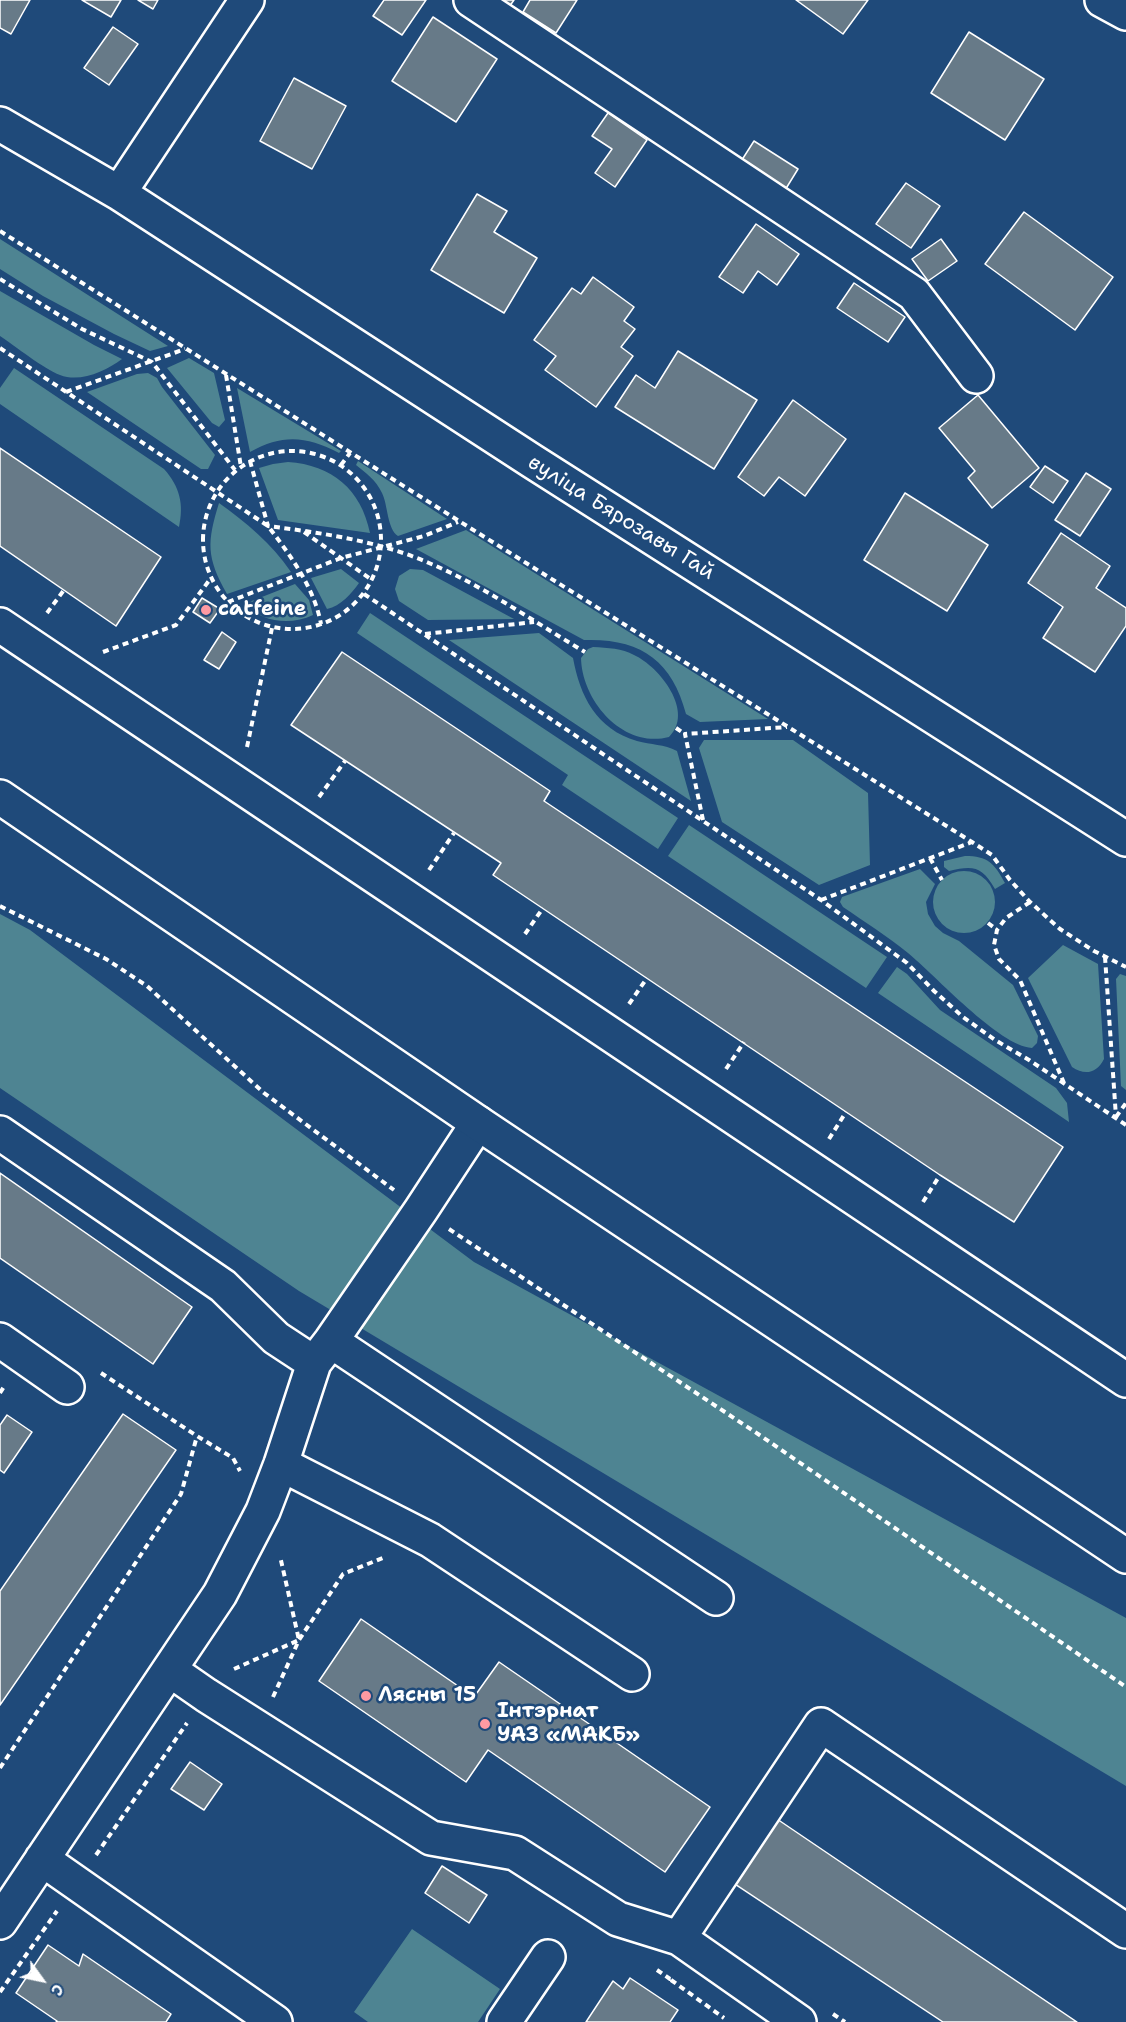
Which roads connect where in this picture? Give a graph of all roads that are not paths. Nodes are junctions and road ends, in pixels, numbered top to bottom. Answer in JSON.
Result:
{"nodes":[{"id":1,"x":247,"y":0,"type":"edge"},
{"id":2,"x":471,"y":0,"type":"edge"},
{"id":3,"x":1102,"y":0,"type":"edge"},
{"id":4,"x":1126,"y":13,"type":"edge"},
{"id":5,"x":0,"y":124,"type":"edge"},
{"id":6,"x":119,"y":193,"type":"junction"},
{"id":7,"x":976,"y":375,"type":"dead end"},
{"id":8,"x":0,"y":625,"type":"edge"},
{"id":9,"x":0,"y":797,"type":"edge"},
{"id":10,"x":1126,"y":839,"type":"edge"},
{"id":11,"x":478,"y":1123,"type":"junction"},
{"id":12,"x":0,"y":1133,"type":"edge"},
{"id":13,"x":0,"y":1340,"type":"edge"},
{"id":14,"x":323,"y":1352,"type":"junction"},
{"id":15,"x":1126,"y":1380,"type":"edge"},
{"id":16,"x":67,"y":1387,"type":"dead end"},
{"id":17,"x":281,"y":1464,"type":"junction"},
{"id":18,"x":1126,"y":1556,"type":"edge"},
{"id":19,"x":716,"y":1598,"type":"dead end"},
{"id":20,"x":170,"y":1670,"type":"junction"},
{"id":21,"x":632,"y":1674,"type":"dead end"},
{"id":22,"x":42,"y":1859,"type":"junction"},
{"id":23,"x":0,"y":1922,"type":"edge"},
{"id":24,"x":1126,"y":1931,"type":"edge"},
{"id":25,"x":679,"y":1938,"type":"junction"},
{"id":26,"x":548,"y":1957,"type":"dead end"},
{"id":27,"x":275,"y":2022,"type":"edge"},
{"id":28,"x":504,"y":2022,"type":"edge"},
{"id":29,"x":799,"y":2022,"type":"edge"}],
"edges":[{"from":1,"to":6,"type":"street"},
{"from":2,"to":7,"type":"street"},
{"from":3,"to":4,"type":"street"},
{"from":5,"to":6,"type":"street","name":"вуліца Бярозавы Гай"},
{"from":6,"to":10,"type":"street","name":"вуліца Бярозавы Гай"},
{"from":8,"to":15,"type":"street"},
{"from":9,"to":11,"type":"street"},
{"from":11,"to":14,"type":"street"},
{"from":11,"to":18,"type":"street"},
{"from":12,"to":14,"type":"street"},
{"from":13,"to":16,"type":"street"},
{"from":14,"to":17,"type":"street"},
{"from":14,"to":19,"type":"street"},
{"from":17,"to":20,"type":"street"},
{"from":17,"to":21,"type":"street"},
{"from":20,"to":22,"type":"street"},
{"from":20,"to":25,"type":"street"},
{"from":22,"to":23,"type":"street"},
{"from":22,"to":27,"type":"street"},
{"from":24,"to":25,"type":"street"},
{"from":25,"to":29,"type":"street"},
{"from":26,"to":28,"type":"street"}]}
